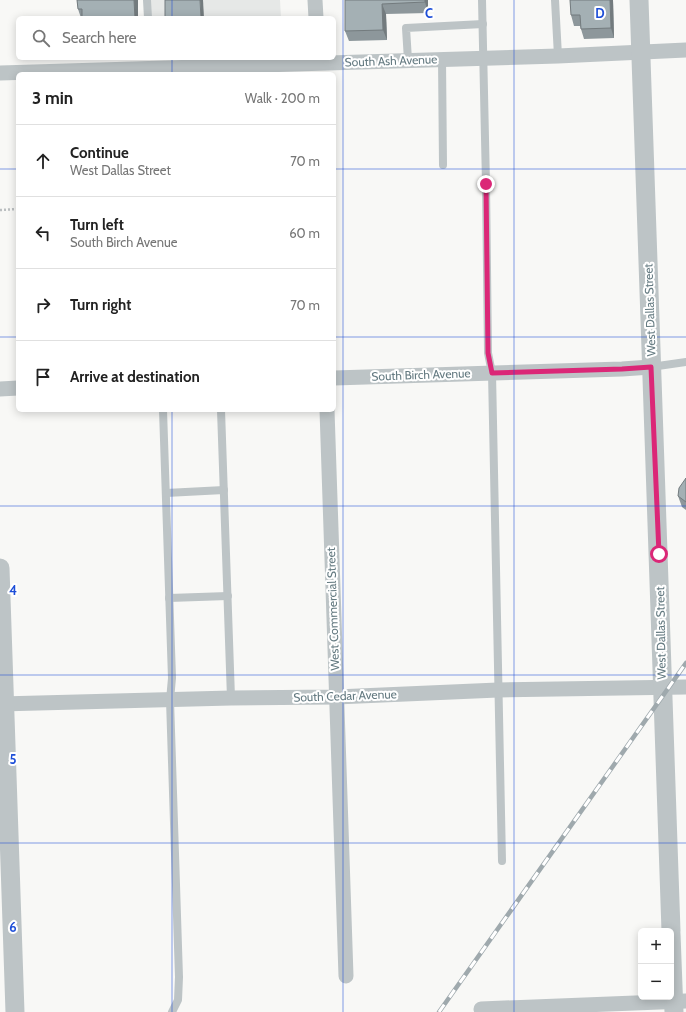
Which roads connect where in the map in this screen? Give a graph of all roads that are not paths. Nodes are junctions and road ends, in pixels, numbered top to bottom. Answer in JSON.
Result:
{"nodes":[{"id":1,"x":147,"y":0,"type":"edge"},
{"id":2,"x":315,"y":0,"type":"edge"},
{"id":3,"x":482,"y":0,"type":"edge"},
{"id":4,"x":555,"y":0,"type":"edge"},
{"id":5,"x":639,"y":0,"type":"edge"},
{"id":6,"x":148,"y":16,"type":"edge"},
{"id":7,"x":316,"y":16,"type":"edge"},
{"id":8,"x":483,"y":24,"type":"junction"},
{"id":9,"x":686,"y":50,"type":"edge"},
{"id":10,"x":641,"y":52,"type":"junction"},
{"id":11,"x":558,"y":56,"type":"junction"},
{"id":12,"x":483,"y":57,"type":"junction"},
{"id":13,"x":442,"y":59,"type":"junction"},
{"id":14,"x":408,"y":60,"type":"junction"},
{"id":15,"x":317,"y":65,"type":"edge"},
{"id":16,"x":150,"y":67,"type":"edge"},
{"id":17,"x":16,"y":72,"type":"edge"},
{"id":18,"x":25,"y":72,"type":"edge"},
{"id":19,"x":0,"y":73,"type":"edge"},
{"id":20,"x":443,"y":165,"type":"dead end"},
{"id":21,"x":686,"y":362,"type":"edge"},
{"id":22,"x":651,"y":367,"type":"junction"},
{"id":23,"x":492,"y":373,"type":"junction"},
{"id":24,"x":336,"y":378,"type":"edge"},
{"id":25,"x":16,"y":388,"type":"edge"},
{"id":26,"x":0,"y":389,"type":"edge"},
{"id":27,"x":163,"y":412,"type":"edge"},
{"id":28,"x":221,"y":412,"type":"edge"},
{"id":29,"x":327,"y":412,"type":"edge"},
{"id":30,"x":224,"y":490,"type":"junction"},
{"id":31,"x":166,"y":493,"type":"junction"},
{"id":32,"x":0,"y":568,"type":"edge"},
{"id":33,"x":228,"y":596,"type":"junction"},
{"id":34,"x":169,"y":598,"type":"junction"},
{"id":35,"x":686,"y":687,"type":"edge"},
{"id":36,"x":662,"y":688,"type":"junction"},
{"id":37,"x":498,"y":690,"type":"junction"},
{"id":38,"x":336,"y":697,"type":"junction"},
{"id":39,"x":231,"y":698,"type":"junction"},
{"id":40,"x":170,"y":700,"type":"junction"},
{"id":41,"x":2,"y":704,"type":"edge"},
{"id":42,"x":502,"y":861,"type":"dead end"},
{"id":43,"x":671,"y":928,"type":"edge"},
{"id":44,"x":674,"y":963,"type":"edge"},
{"id":45,"x":346,"y":976,"type":"dead end"},
{"id":46,"x":678,"y":1005,"type":"edge"},
{"id":47,"x":481,"y":1009,"type":"dead end"},
{"id":48,"x":15,"y":1012,"type":"edge"},
{"id":49,"x":172,"y":1012,"type":"edge"}],
"edges":[{"from":1,"to":6,"type":"lane"},
{"from":2,"to":7,"type":"street"},
{"from":3,"to":8,"type":"lane"},
{"from":4,"to":11,"type":"lane"},
{"from":5,"to":10,"type":"street","name":"West Dallas Street"},
{"from":8,"to":12,"type":"lane"},
{"from":8,"to":14,"type":"lane"},
{"from":9,"to":10,"type":"street","name":"South Ash Avenue"},
{"from":10,"to":11,"type":"street","name":"South Ash Avenue"},
{"from":10,"to":22,"type":"street","name":"West Dallas Street"},
{"from":11,"to":12,"type":"street","name":"South Ash Avenue"},
{"from":12,"to":13,"type":"street","name":"South Ash Avenue"},
{"from":12,"to":23,"type":"lane"},
{"from":13,"to":14,"type":"street","name":"South Ash Avenue"},
{"from":13,"to":20,"type":"lane"},
{"from":14,"to":15,"type":"street","name":"South Ash Avenue"},
{"from":15,"to":16,"type":"street","name":"South Ash Avenue"},
{"from":16,"to":18,"type":"street","name":"South Ash Avenue"},
{"from":17,"to":19,"type":"street","name":"South Ash Avenue"},
{"from":21,"to":22,"type":"lane"},
{"from":22,"to":23,"type":"street","name":"South Birch Avenue"},
{"from":22,"to":36,"type":"street","name":"West Dallas Street"},
{"from":23,"to":24,"type":"street","name":"South Birch Avenue"},
{"from":23,"to":37,"type":"lane"},
{"from":25,"to":26,"type":"street"},
{"from":27,"to":31,"type":"lane"},
{"from":28,"to":30,"type":"lane"},
{"from":29,"to":38,"type":"street","name":"West Commercial Street"},
{"from":30,"to":31,"type":"lane"},
{"from":30,"to":33,"type":"lane"},
{"from":31,"to":34,"type":"lane"},
{"from":32,"to":41,"type":"street"},
{"from":33,"to":34,"type":"lane"},
{"from":33,"to":39,"type":"lane"},
{"from":34,"to":40,"type":"lane"},
{"from":35,"to":36,"type":"street","name":"South Cedar Avenue"},
{"from":36,"to":37,"type":"street","name":"South Cedar Avenue"},
{"from":36,"to":43,"type":"street","name":"West Dallas Street"},
{"from":37,"to":38,"type":"street","name":"South Cedar Avenue"},
{"from":37,"to":42,"type":"lane"},
{"from":38,"to":39,"type":"street","name":"South Cedar Avenue"},
{"from":38,"to":45,"type":"street","name":"West Commercial Street"},
{"from":39,"to":40,"type":"street","name":"South Cedar Avenue"},
{"from":40,"to":41,"type":"street","name":"South Cedar Avenue"},
{"from":40,"to":49,"type":"lane"},
{"from":41,"to":48,"type":"street"},
{"from":44,"to":46,"type":"street","name":"West Dallas Street"},
{"from":46,"to":47,"type":"street"}]}
